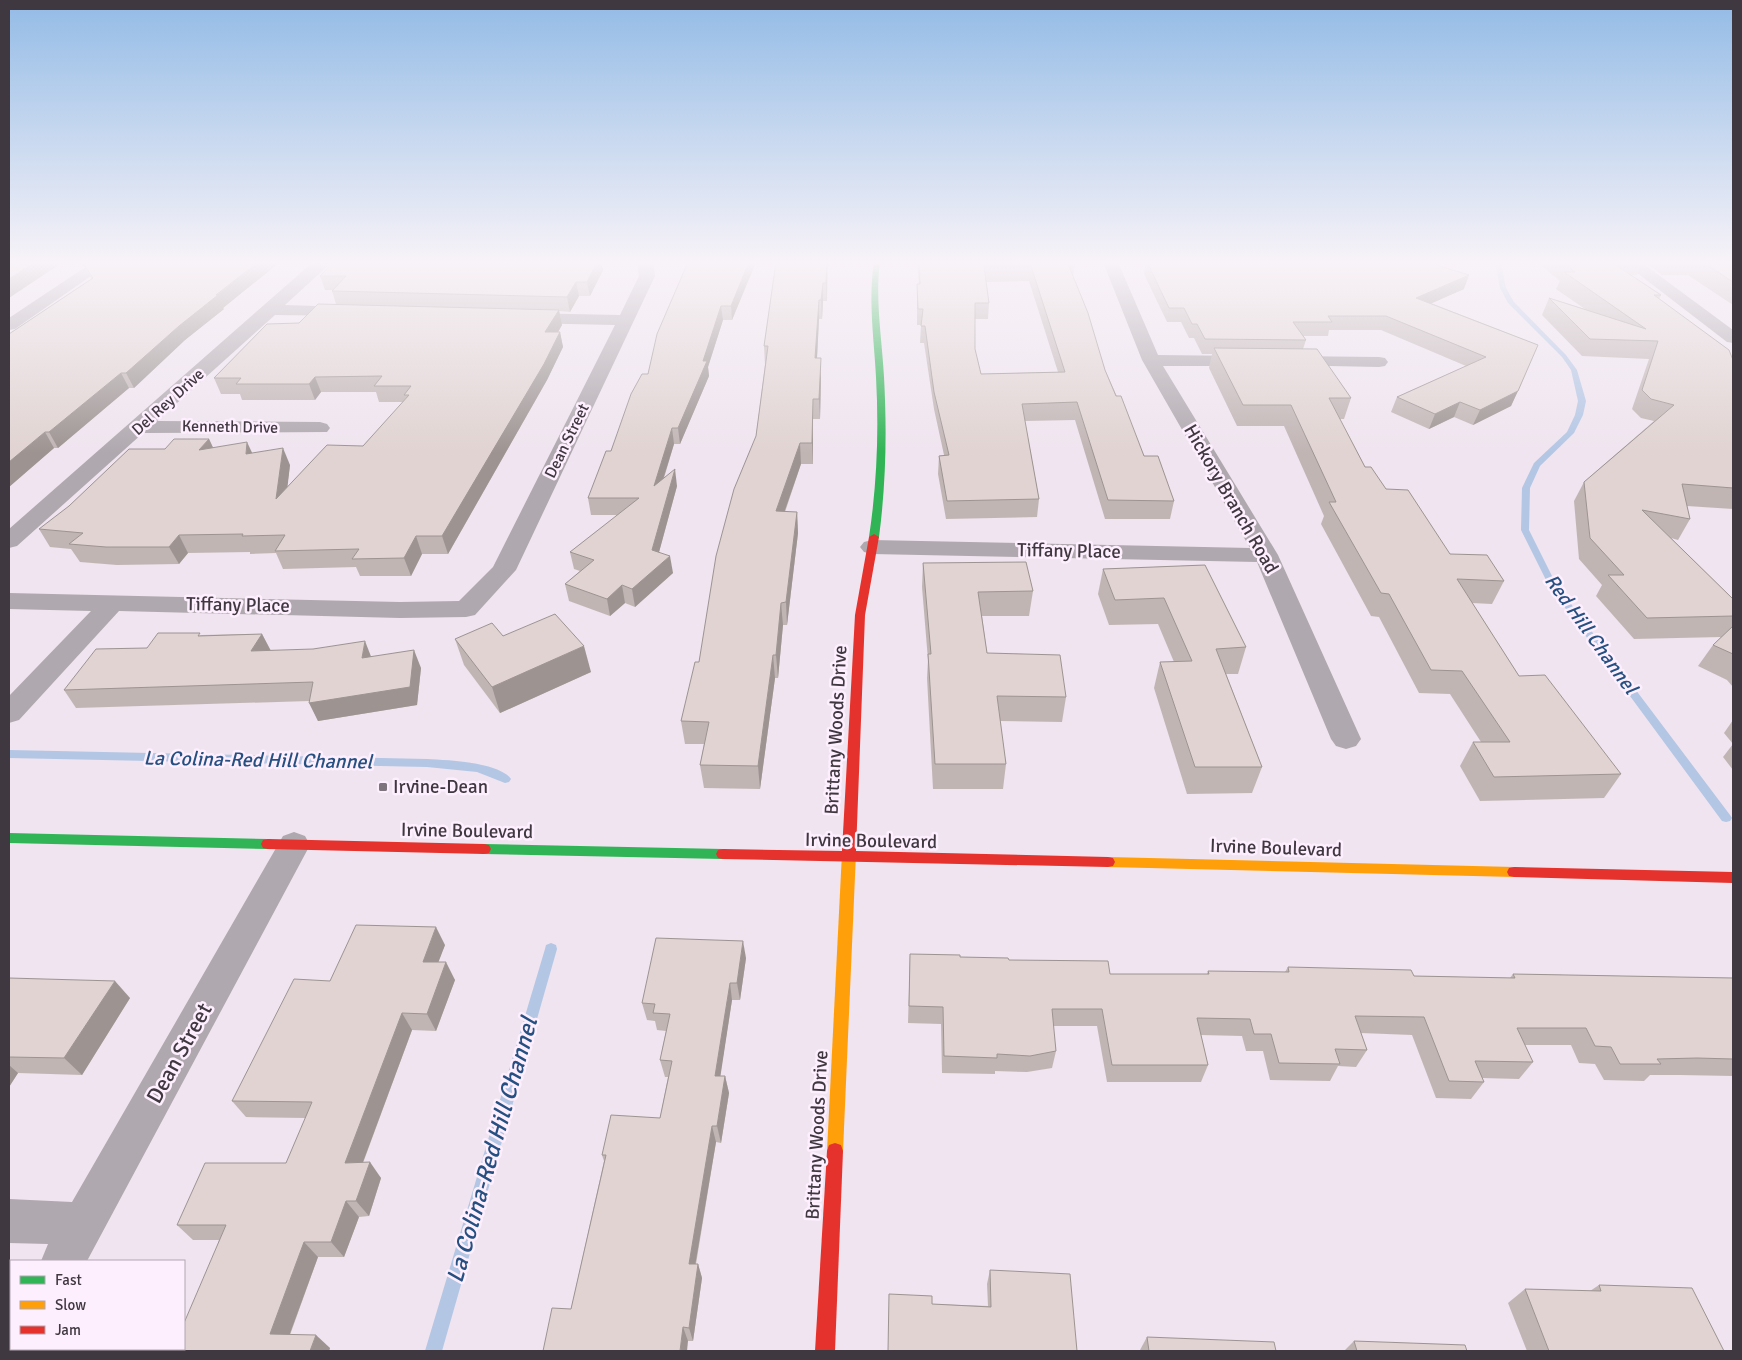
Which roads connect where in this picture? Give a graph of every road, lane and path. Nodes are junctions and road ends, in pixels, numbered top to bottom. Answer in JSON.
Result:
{"nodes":[{"id":1,"x":254,"y":325,"type":"edge"},
{"id":2,"x":623,"y":325,"type":"edge"},
{"id":3,"x":876,"y":325,"type":"edge"},
{"id":4,"x":1137,"y":325,"type":"edge"},
{"id":5,"x":1716,"y":325,"type":"edge"},
{"id":6,"x":1733,"y":338,"type":"edge"},
{"id":7,"x":1151,"y":360,"type":"junction"},
{"id":8,"x":1379,"y":362,"type":"dead end"},
{"id":9,"x":140,"y":426,"type":"junction"},
{"id":10,"x":320,"y":428,"type":"dead end"},
{"id":11,"x":9,"y":541,"type":"edge"},
{"id":12,"x":872,"y":547,"type":"junction"},
{"id":13,"x":1266,"y":555,"type":"junction"},
{"id":14,"x":9,"y":601,"type":"edge"},
{"id":15,"x":113,"y":603,"type":"junction"},
{"id":16,"x":466,"y":609,"type":"joint"},
{"id":17,"x":9,"y":713,"type":"edge"},
{"id":18,"x":1346,"y":739,"type":"dead end"},
{"id":19,"x":9,"y":838,"type":"edge"},
{"id":20,"x":294,"y":845,"type":"junction"},
{"id":21,"x":847,"y":858,"type":"junction"},
{"id":22,"x":1733,"y":878,"type":"edge"},
{"id":23,"x":9,"y":1221,"type":"edge"},
{"id":24,"x":84,"y":1224,"type":"junction"},
{"id":25,"x":65,"y":1260,"type":"edge"},
{"id":26,"x":825,"y":1351,"type":"edge"}],
"edges":[{"from":1,"to":9,"type":"street","name":"Del Rey Drive"},
{"from":2,"to":16,"type":"street","name":"Dean Street"},
{"from":3,"to":12,"type":"street","name":"Brittany Woods Drive"},
{"from":4,"to":7,"type":"street","name":"Hickory Branch Road"},
{"from":5,"to":6,"type":"street"},
{"from":7,"to":8,"type":"street"},
{"from":7,"to":13,"type":"street","name":"Hickory Branch Road"},
{"from":9,"to":10,"type":"street","name":"Kenneth Drive"},
{"from":9,"to":11,"type":"street","name":"Del Rey Drive"},
{"from":12,"to":13,"type":"street","name":"Tiffany Place"},
{"from":12,"to":21,"type":"street","name":"Brittany Woods Drive"},
{"from":13,"to":18,"type":"street","name":"Hickory Branch Road"},
{"from":14,"to":15,"type":"street","name":"Tiffany Place"},
{"from":15,"to":16,"type":"street","name":"Tiffany Place"},
{"from":15,"to":17,"type":"street"},
{"from":19,"to":20,"type":"street","name":"Irvine Boulevard"},
{"from":20,"to":21,"type":"street","name":"Irvine Boulevard"},
{"from":20,"to":24,"type":"street","name":"Dean Street"},
{"from":21,"to":22,"type":"street","name":"Irvine Boulevard"},
{"from":21,"to":26,"type":"street","name":"Brittany Woods Drive"},
{"from":23,"to":24,"type":"street"},
{"from":24,"to":25,"type":"street","name":"Dean Street"}]}
